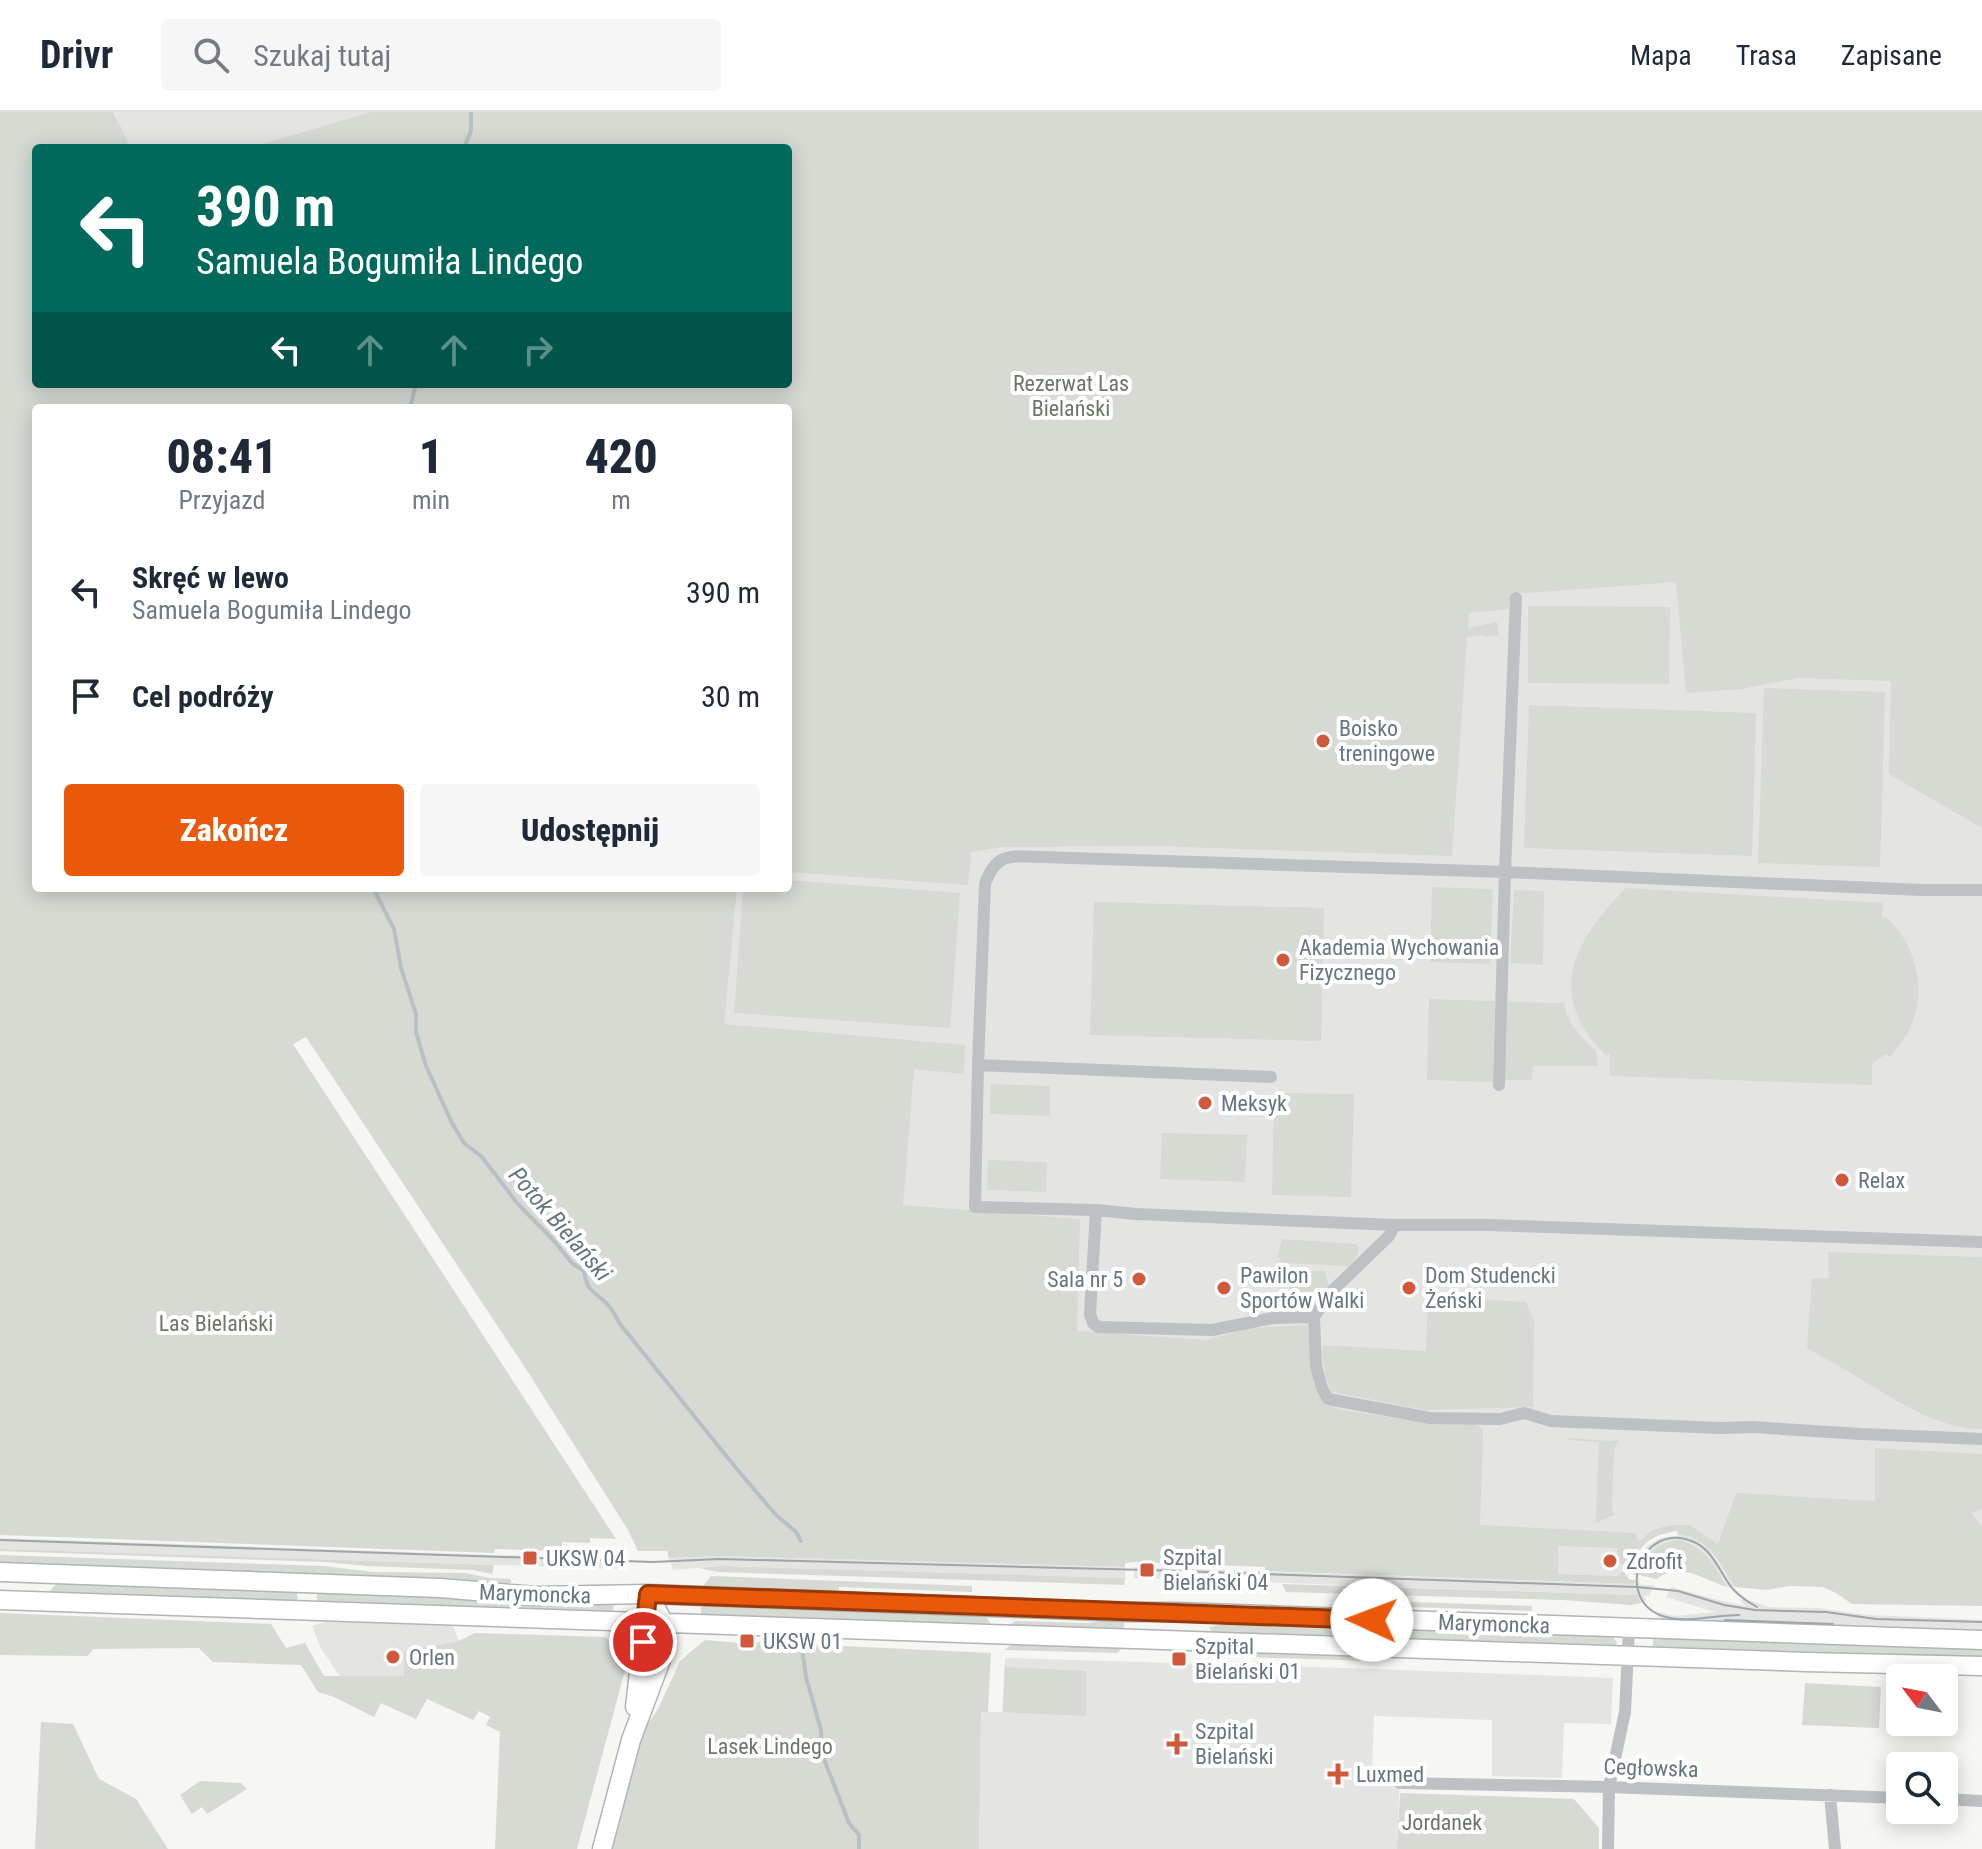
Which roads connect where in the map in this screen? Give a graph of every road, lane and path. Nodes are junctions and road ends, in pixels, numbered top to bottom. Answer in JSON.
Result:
{"nodes":[{"id":1,"x":1516,"y":598,"type":"dead end"},
{"id":2,"x":1505,"y":872,"type":"junction"},
{"id":3,"x":1982,"y":890,"type":"edge"},
{"id":4,"x":978,"y":1065,"type":"junction"},
{"id":5,"x":1271,"y":1077,"type":"dead end"},
{"id":6,"x":1499,"y":1085,"type":"dead end"},
{"id":7,"x":1096,"y":1210,"type":"junction"},
{"id":8,"x":1395,"y":1225,"type":"junction"},
{"id":9,"x":1982,"y":1242,"type":"edge"},
{"id":10,"x":1314,"y":1317,"type":"junction"},
{"id":11,"x":1982,"y":1439,"type":"edge"},
{"id":12,"x":0,"y":1572,"type":"edge"},
{"id":13,"x":44,"y":1573,"type":"junction"},
{"id":14,"x":307,"y":1583,"type":"junction"},
{"id":15,"x":648,"y":1594,"type":"junction"},
{"id":16,"x":0,"y":1600,"type":"edge"},
{"id":17,"x":43,"y":1601,"type":"junction"},
{"id":18,"x":306,"y":1610,"type":"junction"},
{"id":19,"x":1185,"y":1613,"type":"junction"},
{"id":20,"x":1341,"y":1619,"type":"junction"},
{"id":21,"x":645,"y":1623,"type":"junction"},
{"id":22,"x":664,"y":1623,"type":"junction"},
{"id":23,"x":1629,"y":1629,"type":"junction"},
{"id":24,"x":1142,"y":1639,"type":"junction"},
{"id":25,"x":1982,"y":1640,"type":"edge"},
{"id":26,"x":1210,"y":1641,"type":"junction"},
{"id":27,"x":1340,"y":1646,"type":"junction"},
{"id":28,"x":1627,"y":1656,"type":"junction"},
{"id":29,"x":1982,"y":1666,"type":"edge"},
{"id":30,"x":631,"y":1740,"type":"junction"},
{"id":31,"x":1400,"y":1783,"type":"dead end"},
{"id":32,"x":1609,"y":1787,"type":"junction"},
{"id":33,"x":1830,"y":1795,"type":"junction"},
{"id":34,"x":1886,"y":1797,"type":"edge"},
{"id":35,"x":1958,"y":1800,"type":"edge"},
{"id":36,"x":1982,"y":1801,"type":"edge"},
{"id":37,"x":602,"y":1849,"type":"edge"},
{"id":38,"x":1608,"y":1849,"type":"edge"},
{"id":39,"x":1835,"y":1849,"type":"edge"}],
"edges":[{"from":1,"to":2,"type":"street"},
{"from":2,"to":3,"type":"street"},
{"from":2,"to":4,"type":"street"},
{"from":2,"to":6,"type":"street"},
{"from":4,"to":5,"type":"street"},
{"from":4,"to":7,"type":"street"},
{"from":7,"to":8,"type":"street"},
{"from":7,"to":10,"type":"street"},
{"from":8,"to":9,"type":"street"},
{"from":8,"to":10,"type":"street"},
{"from":10,"to":11,"type":"street"},
{"from":12,"to":13,"type":"main road","name":"Marymoncka"},
{"from":13,"to":14,"type":"main road","name":"Marymoncka"},
{"from":13,"to":17,"type":"main road"},
{"from":14,"to":15,"type":"main road","name":"Marymoncka"},
{"from":14,"to":18,"type":"main road"},
{"from":15,"to":19,"type":"main road","name":"Marymoncka"},
{"from":15,"to":21,"type":"main road"},
{"from":15,"to":22,"type":"main road"},
{"from":16,"to":17,"type":"main road","name":"Marymoncka"},
{"from":17,"to":18,"type":"main road","name":"Marymoncka"},
{"from":18,"to":21,"type":"main road","name":"Marymoncka"},
{"from":19,"to":20,"type":"main road","name":"Marymoncka"},
{"from":19,"to":24,"type":"main road"},
{"from":19,"to":26,"type":"main road"},
{"from":20,"to":23,"type":"main road","name":"Marymoncka"},
{"from":20,"to":27,"type":"main road"},
{"from":21,"to":22,"type":"main road","name":"Marymoncka"},
{"from":21,"to":30,"type":"main road"},
{"from":22,"to":24,"type":"main road","name":"Marymoncka"},
{"from":22,"to":30,"type":"main road"},
{"from":23,"to":25,"type":"main road","name":"Marymoncka"},
{"from":23,"to":28,"type":"street"},
{"from":24,"to":26,"type":"main road","name":"Marymoncka"},
{"from":26,"to":27,"type":"main road","name":"Marymoncka"},
{"from":27,"to":28,"type":"main road","name":"Marymoncka"},
{"from":28,"to":29,"type":"main road","name":"Marymoncka"},
{"from":28,"to":32,"type":"street"},
{"from":30,"to":37,"type":"main road"},
{"from":31,"to":32,"type":"street","name":"Cegłowska"},
{"from":32,"to":33,"type":"street","name":"Cegłowska"},
{"from":32,"to":38,"type":"street"},
{"from":33,"to":34,"type":"street","name":"Cegłowska"},
{"from":33,"to":39,"type":"street"},
{"from":35,"to":36,"type":"street"}]}
